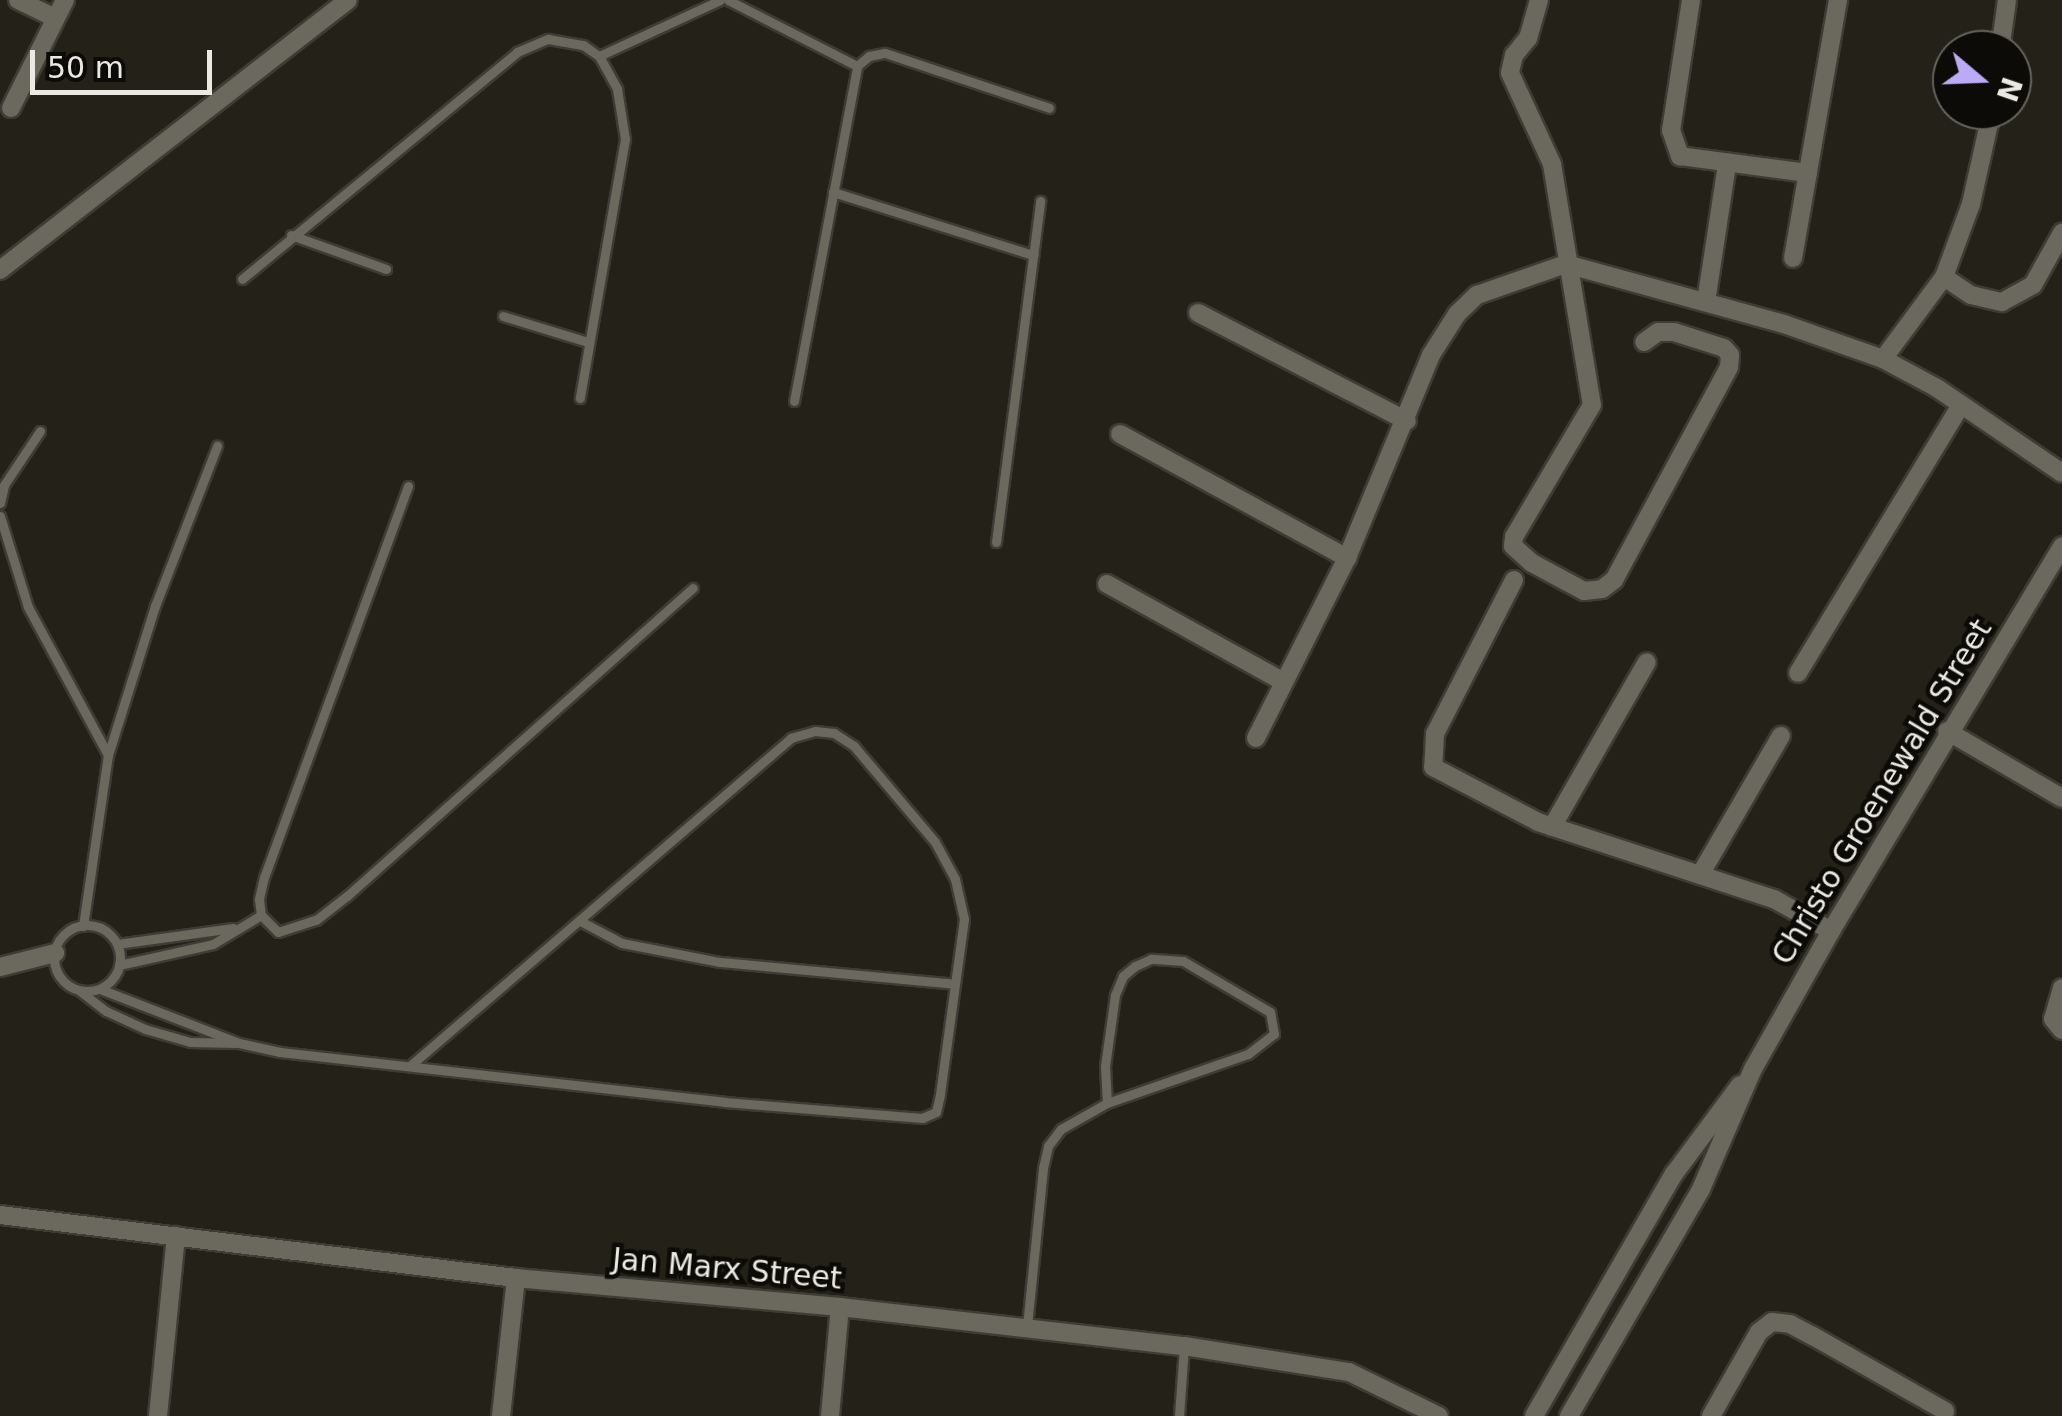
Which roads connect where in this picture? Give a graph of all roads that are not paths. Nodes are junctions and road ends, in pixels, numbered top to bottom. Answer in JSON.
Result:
{"nodes":[{"id":1,"x":18,"y":0,"type":"edge"},
{"id":2,"x":65,"y":0,"type":"edge"},
{"id":3,"x":348,"y":0,"type":"edge"},
{"id":4,"x":724,"y":0,"type":"edge"},
{"id":5,"x":1539,"y":0,"type":"edge"},
{"id":6,"x":1691,"y":0,"type":"edge"},
{"id":7,"x":1838,"y":0,"type":"edge"},
{"id":8,"x":2007,"y":0,"type":"edge"},
{"id":9,"x":55,"y":18,"type":"junction"},
{"id":10,"x":2003,"y":30,"type":"edge"},
{"id":11,"x":599,"y":56,"type":"junction"},
{"id":12,"x":857,"y":66,"type":"junction"},
{"id":13,"x":11,"y":108,"type":"dead end"},
{"id":14,"x":1049,"y":108,"type":"dead end"},
{"id":15,"x":1988,"y":130,"type":"edge"},
{"id":16,"x":1727,"y":164,"type":"junction"},
{"id":17,"x":1808,"y":173,"type":"junction"},
{"id":18,"x":833,"y":192,"type":"junction"},
{"id":19,"x":1040,"y":201,"type":"dead end"},
{"id":20,"x":2062,"y":233,"type":"edge"},
{"id":21,"x":291,"y":235,"type":"junction"},
{"id":22,"x":1033,"y":256,"type":"junction"},
{"id":23,"x":1793,"y":258,"type":"dead end"},
{"id":24,"x":1566,"y":264,"type":"junction"},
{"id":25,"x":386,"y":269,"type":"dead end"},
{"id":26,"x":0,"y":270,"type":"edge"},
{"id":27,"x":1944,"y":276,"type":"junction"},
{"id":28,"x":242,"y":278,"type":"dead end"},
{"id":29,"x":1706,"y":302,"type":"junction"},
{"id":30,"x":1198,"y":313,"type":"dead end"},
{"id":31,"x":503,"y":316,"type":"dead end"},
{"id":32,"x":588,"y":342,"type":"junction"},
{"id":33,"x":1644,"y":342,"type":"dead end"},
{"id":34,"x":1883,"y":358,"type":"junction"},
{"id":35,"x":580,"y":398,"type":"dead end"},
{"id":36,"x":794,"y":401,"type":"dead end"},
{"id":37,"x":1960,"y":408,"type":"junction"},
{"id":38,"x":1407,"y":421,"type":"junction"},
{"id":39,"x":40,"y":430,"type":"dead end"},
{"id":40,"x":1120,"y":434,"type":"dead end"},
{"id":41,"x":217,"y":446,"type":"dead end"},
{"id":42,"x":2062,"y":473,"type":"edge"},
{"id":43,"x":408,"y":486,"type":"dead end"},
{"id":44,"x":0,"y":502,"type":"edge"},
{"id":45,"x":0,"y":516,"type":"edge"},
{"id":46,"x":996,"y":542,"type":"dead end"},
{"id":47,"x":2062,"y":546,"type":"edge"},
{"id":48,"x":1348,"y":558,"type":"junction"},
{"id":49,"x":1514,"y":580,"type":"dead end"},
{"id":50,"x":1107,"y":584,"type":"dead end"},
{"id":51,"x":693,"y":588,"type":"dead end"},
{"id":52,"x":1648,"y":662,"type":"dead end"},
{"id":53,"x":1798,"y":673,"type":"dead end"},
{"id":54,"x":1284,"y":682,"type":"junction"},
{"id":55,"x":1948,"y":730,"type":"junction"},
{"id":56,"x":1782,"y":736,"type":"dead end"},
{"id":57,"x":1256,"y":738,"type":"dead end"},
{"id":58,"x":108,"y":755,"type":"junction"},
{"id":59,"x":2062,"y":798,"type":"edge"},
{"id":60,"x":1552,"y":827,"type":"junction"},
{"id":61,"x":1700,"y":875,"type":"junction"},
{"id":62,"x":261,"y":914,"type":"junction"},
{"id":63,"x":582,"y":922,"type":"junction"},
{"id":64,"x":82,"y":926,"type":"junction"},
{"id":65,"x":234,"y":928,"type":"junction"},
{"id":66,"x":1831,"y":931,"type":"junction"},
{"id":67,"x":117,"y":944,"type":"junction"},
{"id":68,"x":55,"y":953,"type":"junction"},
{"id":69,"x":120,"y":965,"type":"junction"},
{"id":70,"x":0,"y":967,"type":"edge"},
{"id":71,"x":954,"y":984,"type":"junction"},
{"id":72,"x":2062,"y":988,"type":"edge"},
{"id":73,"x":100,"y":989,"type":"junction"},
{"id":74,"x":79,"y":990,"type":"junction"},
{"id":75,"x":2062,"y":1030,"type":"edge"},
{"id":76,"x":239,"y":1043,"type":"junction"},
{"id":77,"x":411,"y":1065,"type":"junction"},
{"id":78,"x":1753,"y":1069,"type":"junction"},
{"id":79,"x":1107,"y":1103,"type":"junction"},
{"id":80,"x":0,"y":1216,"type":"edge"},
{"id":81,"x":176,"y":1236,"type":"junction"},
{"id":82,"x":516,"y":1278,"type":"junction"},
{"id":83,"x":840,"y":1307,"type":"junction"},
{"id":84,"x":1026,"y":1326,"type":"junction"},
{"id":85,"x":1184,"y":1346,"type":"junction"},
{"id":86,"x":1944,"y":1411,"type":"dead end"},
{"id":87,"x":158,"y":1416,"type":"edge"},
{"id":88,"x":500,"y":1416,"type":"edge"},
{"id":89,"x":830,"y":1416,"type":"edge"},
{"id":90,"x":1179,"y":1416,"type":"edge"},
{"id":91,"x":1439,"y":1416,"type":"edge"},
{"id":92,"x":1534,"y":1416,"type":"edge"},
{"id":93,"x":1569,"y":1416,"type":"edge"},
{"id":94,"x":1710,"y":1416,"type":"edge"}],
"edges":[{"from":1,"to":9,"type":"street"},
{"from":2,"to":9,"type":"street"},
{"from":3,"to":26,"type":"street"},
{"from":4,"to":11,"type":"lane"},
{"from":4,"to":12,"type":"lane"},
{"from":5,"to":24,"type":"street"},
{"from":6,"to":16,"type":"street"},
{"from":7,"to":17,"type":"street"},
{"from":8,"to":10,"type":"street"},
{"from":9,"to":13,"type":"street"},
{"from":11,"to":21,"type":"lane"},
{"from":11,"to":32,"type":"lane"},
{"from":12,"to":14,"type":"lane"},
{"from":12,"to":18,"type":"lane"},
{"from":15,"to":27,"type":"street"},
{"from":16,"to":17,"type":"street"},
{"from":16,"to":29,"type":"street"},
{"from":17,"to":23,"type":"street"},
{"from":18,"to":22,"type":"lane"},
{"from":18,"to":36,"type":"lane"},
{"from":19,"to":22,"type":"lane"},
{"from":20,"to":27,"type":"street"},
{"from":21,"to":25,"type":"lane"},
{"from":21,"to":28,"type":"lane"},
{"from":22,"to":46,"type":"lane"},
{"from":24,"to":29,"type":"street"},
{"from":24,"to":33,"type":"street"},
{"from":24,"to":38,"type":"street"},
{"from":27,"to":34,"type":"street"},
{"from":29,"to":34,"type":"street"},
{"from":30,"to":38,"type":"street"},
{"from":31,"to":32,"type":"lane"},
{"from":32,"to":35,"type":"lane"},
{"from":34,"to":37,"type":"street"},
{"from":37,"to":42,"type":"street"},
{"from":37,"to":53,"type":"street"},
{"from":38,"to":48,"type":"street"},
{"from":39,"to":44,"type":"lane"},
{"from":40,"to":48,"type":"street"},
{"from":41,"to":58,"type":"lane"},
{"from":43,"to":62,"type":"lane"},
{"from":45,"to":58,"type":"lane"},
{"from":47,"to":55,"type":"street","name":"Christo Groenewald Street"},
{"from":48,"to":54,"type":"street"},
{"from":49,"to":60,"type":"street"},
{"from":50,"to":54,"type":"street"},
{"from":51,"to":62,"type":"lane"},
{"from":52,"to":60,"type":"street"},
{"from":54,"to":57,"type":"street"},
{"from":55,"to":59,"type":"street"},
{"from":55,"to":66,"type":"street","name":"Christo Groenewald Street"},
{"from":56,"to":61,"type":"street"},
{"from":58,"to":64,"type":"lane"},
{"from":60,"to":61,"type":"street"},
{"from":61,"to":66,"type":"street"},
{"from":62,"to":65,"type":"lane"},
{"from":63,"to":71,"type":"lane"},
{"from":63,"to":71,"type":"lane"},
{"from":63,"to":77,"type":"lane"},
{"from":64,"to":67,"type":"lane"},
{"from":64,"to":68,"type":"lane"},
{"from":65,"to":67,"type":"lane"},
{"from":65,"to":69,"type":"lane"},
{"from":66,"to":78,"type":"street","name":"Christo Groenewald Street"},
{"from":67,"to":69,"type":"lane"},
{"from":68,"to":70,"type":"street"},
{"from":68,"to":74,"type":"lane"},
{"from":69,"to":73,"type":"lane"},
{"from":71,"to":77,"type":"lane"},
{"from":72,"to":75,"type":"street"},
{"from":73,"to":74,"type":"lane"},
{"from":73,"to":76,"type":"lane"},
{"from":74,"to":76,"type":"lane"},
{"from":76,"to":77,"type":"lane"},
{"from":78,"to":92,"type":"street","name":"Christo Groenewald Street"},
{"from":78,"to":93,"type":"street","name":"Christo Groenewald Street"},
{"from":79,"to":79,"type":"lane"},
{"from":79,"to":84,"type":"lane"},
{"from":80,"to":81,"type":"street","name":"Jan Marx Street"},
{"from":81,"to":82,"type":"street","name":"Jan Marx Street"},
{"from":81,"to":87,"type":"street"},
{"from":82,"to":83,"type":"street","name":"Jan Marx Street"},
{"from":82,"to":88,"type":"street"},
{"from":83,"to":84,"type":"street","name":"Jan Marx Street"},
{"from":83,"to":89,"type":"street"},
{"from":84,"to":85,"type":"street","name":"Jan Marx Street"},
{"from":85,"to":90,"type":"lane"},
{"from":85,"to":91,"type":"street","name":"Jan Marx Street"},
{"from":86,"to":94,"type":"street"}]}
